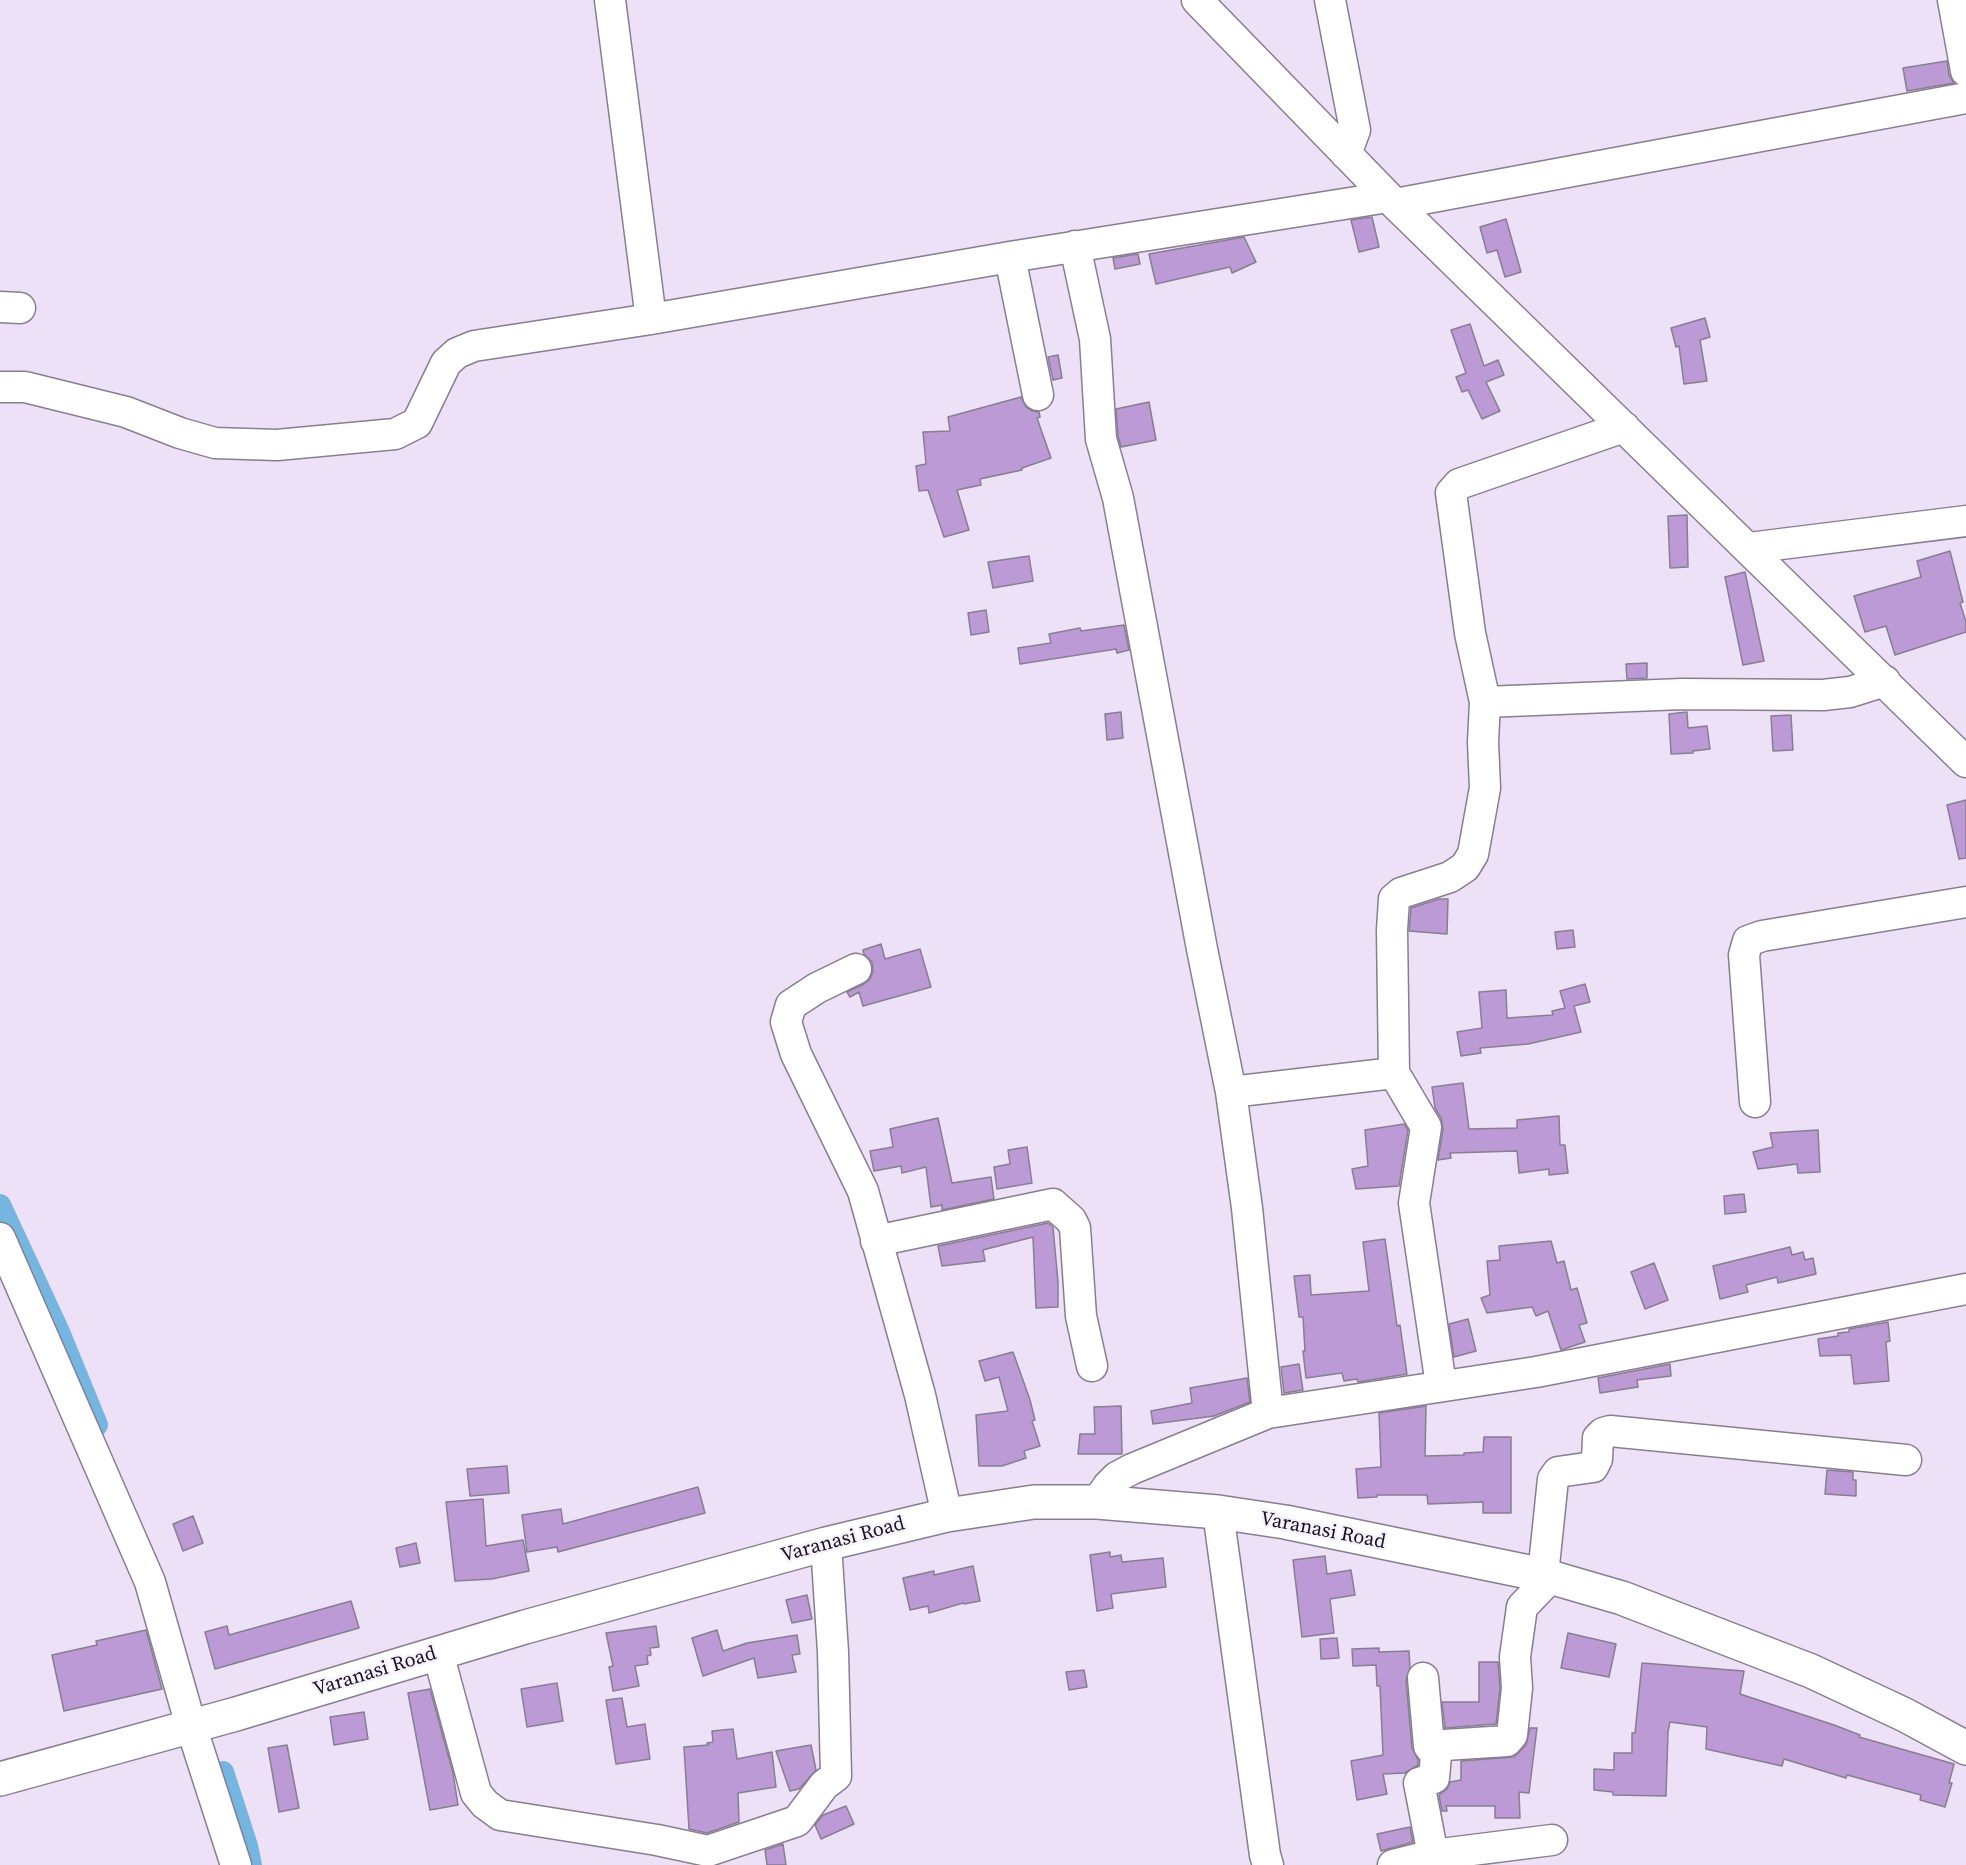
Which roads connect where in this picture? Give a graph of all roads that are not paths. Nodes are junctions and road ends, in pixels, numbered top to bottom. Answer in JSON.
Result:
{"nodes":[{"id":1,"x":610,"y":0,"type":"edge"},
{"id":2,"x":1197,"y":0,"type":"edge"},
{"id":3,"x":1330,"y":0,"type":"edge"},
{"id":4,"x":1953,"y":0,"type":"edge"},
{"id":5,"x":1966,"y":71,"type":"edge"},
{"id":6,"x":1966,"y":98,"type":"edge"},
{"id":7,"x":1346,"y":154,"type":"junction"},
{"id":8,"x":1391,"y":200,"type":"junction"},
{"id":9,"x":1075,"y":246,"type":"junction"},
{"id":10,"x":1010,"y":257,"type":"junction"},
{"id":11,"x":651,"y":319,"type":"junction"},
{"id":12,"x":0,"y":387,"type":"edge"},
{"id":13,"x":1038,"y":395,"type":"dead end"},
{"id":14,"x":1624,"y":427,"type":"junction"},
{"id":15,"x":1966,"y":521,"type":"edge"},
{"id":16,"x":1749,"y":549,"type":"junction"},
{"id":17,"x":1885,"y":681,"type":"junction"},
{"id":18,"x":1485,"y":702,"type":"junction"},
{"id":19,"x":1966,"y":762,"type":"edge"},
{"id":20,"x":1966,"y":902,"type":"edge"},
{"id":21,"x":856,"y":969,"type":"dead end"},
{"id":22,"x":1394,"y":1073,"type":"junction"},
{"id":23,"x":1231,"y":1092,"type":"junction"},
{"id":24,"x":1755,"y":1102,"type":"dead end"},
{"id":25,"x":0,"y":1238,"type":"edge"},
{"id":26,"x":876,"y":1241,"type":"junction"},
{"id":27,"x":1966,"y":1288,"type":"edge"},
{"id":28,"x":1092,"y":1366,"type":"dead end"},
{"id":29,"x":1441,"y":1385,"type":"junction"},
{"id":30,"x":1268,"y":1413,"type":"junction"},
{"id":31,"x":1906,"y":1460,"type":"dead end"},
{"id":32,"x":1097,"y":1502,"type":"junction"},
{"id":33,"x":1218,"y":1512,"type":"junction"},
{"id":34,"x":947,"y":1515,"type":"junction"},
{"id":35,"x":826,"y":1544,"type":"junction"},
{"id":36,"x":1546,"y":1576,"type":"junction"},
{"id":37,"x":438,"y":1653,"type":"junction"},
{"id":38,"x":1423,"y":1678,"type":"dead end"},
{"id":39,"x":195,"y":1724,"type":"junction"},
{"id":40,"x":1429,"y":1746,"type":"junction"},
{"id":41,"x":1966,"y":1748,"type":"edge"},
{"id":42,"x":0,"y":1779,"type":"edge"},
{"id":43,"x":1552,"y":1840,"type":"dead end"},
{"id":44,"x":1433,"y":1855,"type":"junction"},
{"id":45,"x":236,"y":1865,"type":"edge"},
{"id":46,"x":1268,"y":1865,"type":"edge"},
{"id":47,"x":1393,"y":1865,"type":"edge"}],
"edges":[{"from":1,"to":11,"type":"street"},
{"from":2,"to":7,"type":"street"},
{"from":3,"to":7,"type":"street"},
{"from":4,"to":5,"type":"street"},
{"from":6,"to":8,"type":"street"},
{"from":7,"to":8,"type":"street"},
{"from":8,"to":9,"type":"street"},
{"from":8,"to":14,"type":"street"},
{"from":9,"to":10,"type":"street"},
{"from":9,"to":23,"type":"street"},
{"from":10,"to":11,"type":"street"},
{"from":10,"to":13,"type":"street"},
{"from":11,"to":12,"type":"street"},
{"from":14,"to":16,"type":"street"},
{"from":14,"to":18,"type":"street"},
{"from":15,"to":16,"type":"street"},
{"from":16,"to":17,"type":"street"},
{"from":17,"to":18,"type":"street"},
{"from":17,"to":19,"type":"street"},
{"from":18,"to":22,"type":"street"},
{"from":20,"to":24,"type":"street"},
{"from":21,"to":26,"type":"street"},
{"from":22,"to":23,"type":"street"},
{"from":22,"to":29,"type":"street"},
{"from":23,"to":30,"type":"street"},
{"from":25,"to":39,"type":"street"},
{"from":26,"to":28,"type":"street"},
{"from":26,"to":34,"type":"street"},
{"from":27,"to":29,"type":"street"},
{"from":29,"to":30,"type":"street"},
{"from":30,"to":32,"type":"street"},
{"from":31,"to":36,"type":"street"},
{"from":32,"to":33,"type":"highway","name":"Varanasi Road"},
{"from":32,"to":34,"type":"highway","name":"Varanasi Road"},
{"from":33,"to":36,"type":"highway","name":"Varanasi Road"},
{"from":33,"to":46,"type":"street"},
{"from":34,"to":35,"type":"highway","name":"Varanasi Road"},
{"from":35,"to":37,"type":"highway","name":"Varanasi Road"},
{"from":35,"to":37,"type":"street"},
{"from":36,"to":40,"type":"street"},
{"from":36,"to":41,"type":"highway","name":"Varanasi Road"},
{"from":37,"to":39,"type":"highway","name":"Varanasi Road"},
{"from":38,"to":40,"type":"street"},
{"from":39,"to":42,"type":"highway","name":"Varanasi Road"},
{"from":39,"to":45,"type":"street"},
{"from":40,"to":44,"type":"street"},
{"from":43,"to":44,"type":"street"},
{"from":44,"to":47,"type":"street"}]}
